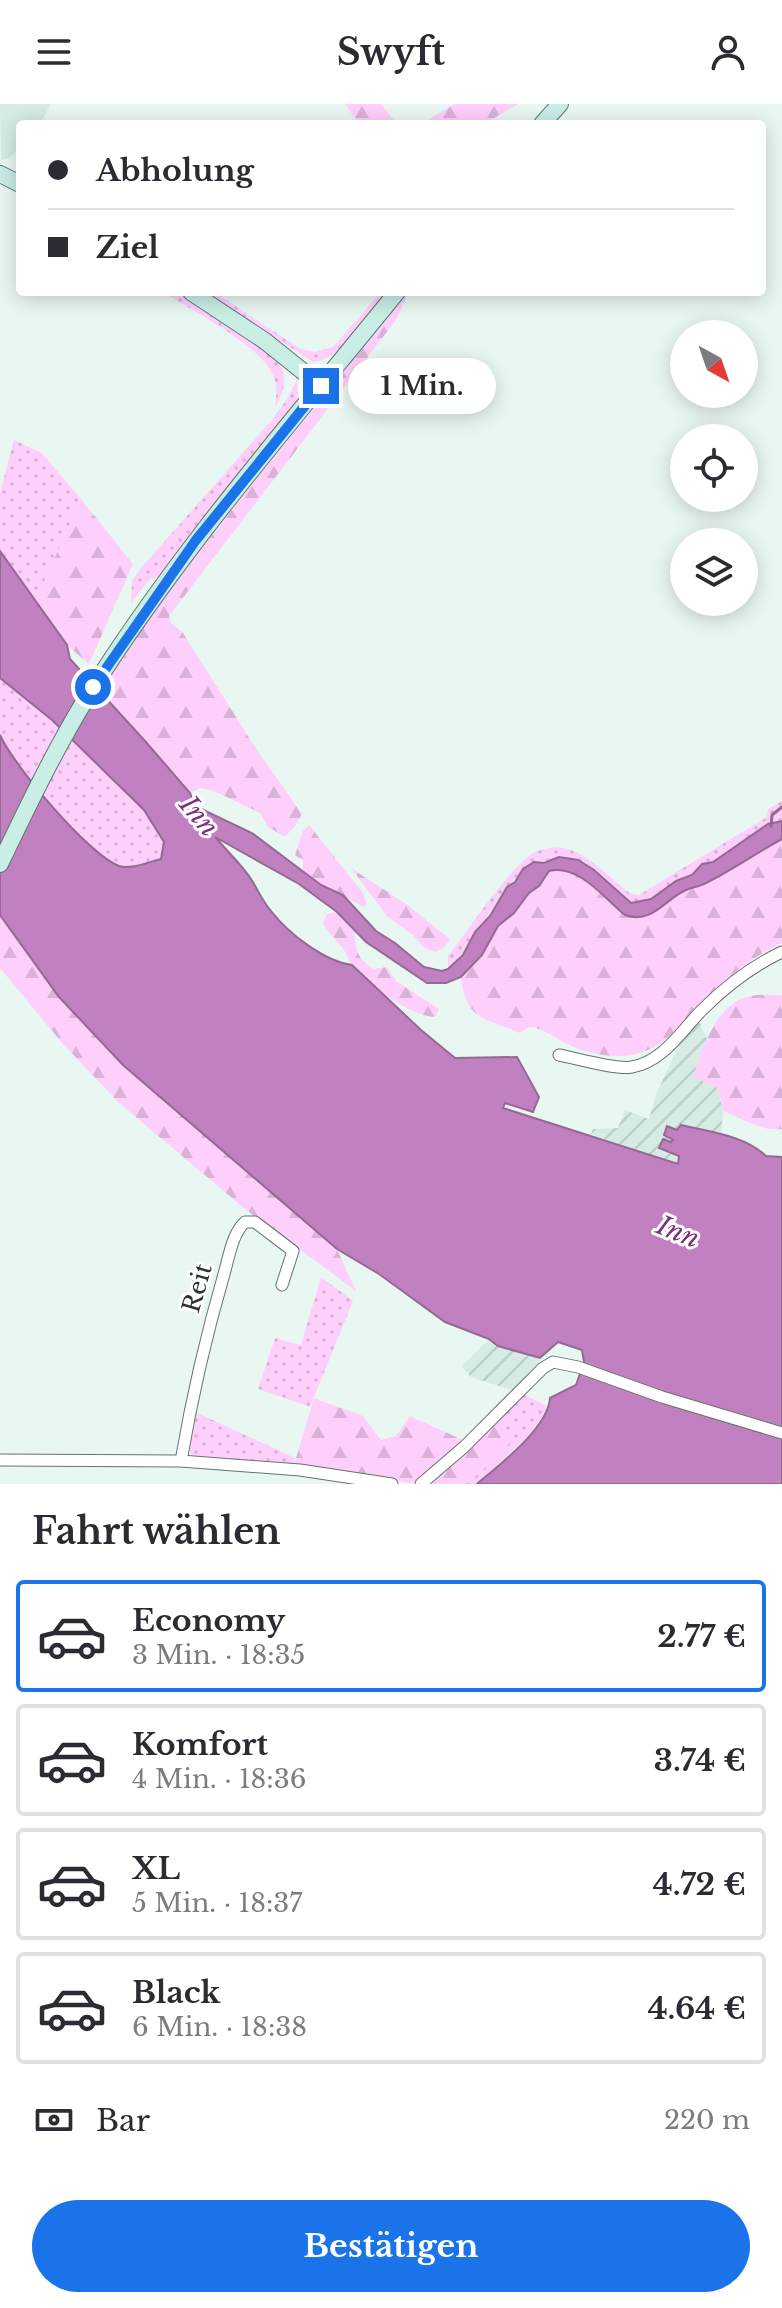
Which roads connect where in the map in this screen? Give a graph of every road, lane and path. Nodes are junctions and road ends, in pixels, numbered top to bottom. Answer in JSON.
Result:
{"nodes":[{"id":1,"x":560,"y":104,"type":"edge"},
{"id":2,"x":546,"y":120,"type":"edge"},
{"id":3,"x":197,"y":296,"type":"edge"},
{"id":4,"x":394,"y":296,"type":"edge"},
{"id":5,"x":321,"y":386,"type":"junction"},
{"id":6,"x":0,"y":864,"type":"edge"},
{"id":7,"x":782,"y":952,"type":"edge"},
{"id":8,"x":559,"y":1055,"type":"dead end"},
{"id":9,"x":282,"y":1285,"type":"dead end"},
{"id":10,"x":782,"y":1433,"type":"edge"},
{"id":11,"x":0,"y":1460,"type":"edge"},
{"id":12,"x":181,"y":1461,"type":"junction"},
{"id":13,"x":392,"y":1484,"type":"edge"},
{"id":14,"x":421,"y":1484,"type":"edge"}],
"edges":[{"from":1,"to":2,"type":"street"},
{"from":3,"to":5,"type":"street"},
{"from":4,"to":5,"type":"street"},
{"from":5,"to":6,"type":"street"},
{"from":7,"to":8,"type":"street"},
{"from":9,"to":12,"type":"street","name":"Reit"},
{"from":10,"to":14,"type":"street"},
{"from":11,"to":12,"type":"street"},
{"from":12,"to":13,"type":"street"}]}
